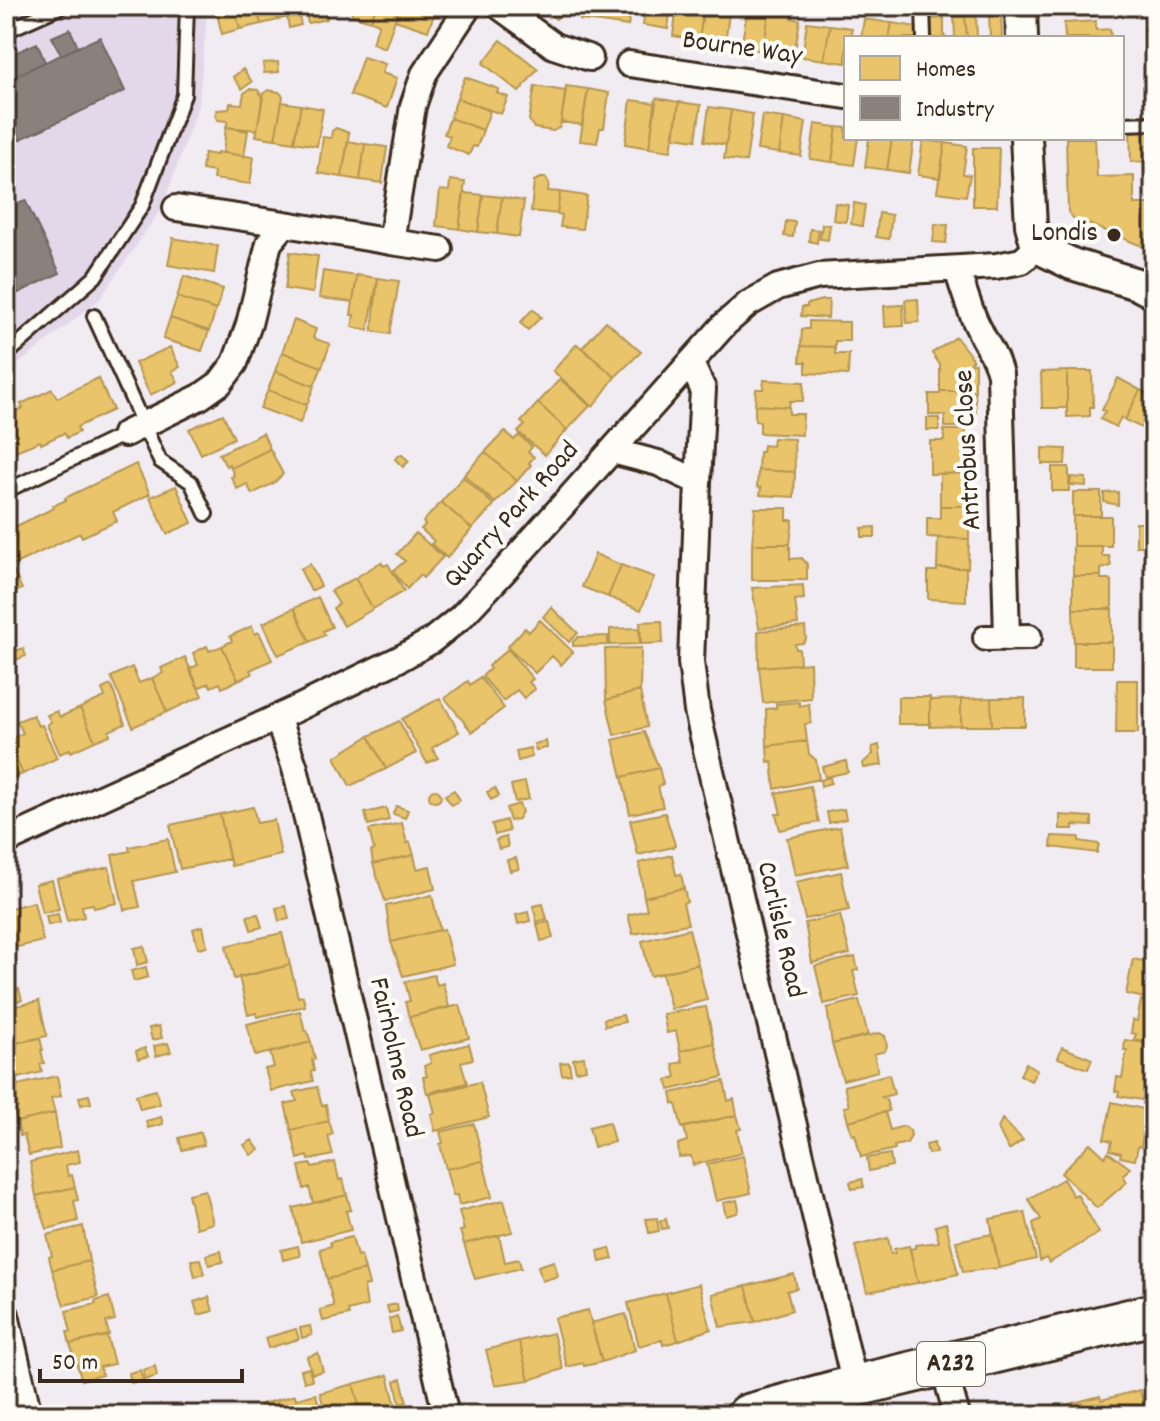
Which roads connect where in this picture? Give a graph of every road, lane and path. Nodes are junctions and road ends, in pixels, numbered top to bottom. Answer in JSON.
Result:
{"nodes":[{"id":1,"x":62,"y":6,"type":"edge"},
{"id":2,"x":187,"y":6,"type":"edge"},
{"id":3,"x":469,"y":6,"type":"edge"},
{"id":4,"x":499,"y":6,"type":"edge"},
{"id":5,"x":923,"y":6,"type":"edge"},
{"id":6,"x":1021,"y":6,"type":"edge"},
{"id":7,"x":6,"y":31,"type":"edge"},
{"id":8,"x":924,"y":36,"type":"edge"},
{"id":9,"x":1022,"y":36,"type":"edge"},
{"id":10,"x":590,"y":58,"type":"dead end"},
{"id":11,"x":629,"y":64,"type":"dead end"},
{"id":12,"x":844,"y":96,"type":"edge"},
{"id":13,"x":1154,"y":123,"type":"edge"},
{"id":14,"x":1124,"y":124,"type":"edge"},
{"id":15,"x":1026,"y":140,"type":"edge"},
{"id":16,"x":176,"y":208,"type":"dead end"},
{"id":17,"x":285,"y":224,"type":"junction"},
{"id":18,"x":391,"y":242,"type":"junction"},
{"id":19,"x":1037,"y":247,"type":"junction"},
{"id":20,"x":440,"y":249,"type":"dead end"},
{"id":21,"x":957,"y":270,"type":"junction"},
{"id":22,"x":1154,"y":293,"type":"edge"},
{"id":23,"x":94,"y":316,"type":"dead end"},
{"id":24,"x":6,"y":355,"type":"edge"},
{"id":25,"x":691,"y":364,"type":"junction"},
{"id":26,"x":134,"y":430,"type":"junction"},
{"id":27,"x":612,"y":451,"type":"junction"},
{"id":28,"x":698,"y":482,"type":"junction"},
{"id":29,"x":6,"y":491,"type":"edge"},
{"id":30,"x":206,"y":514,"type":"dead end"},
{"id":31,"x":1007,"y":637,"type":"dead end"},
{"id":32,"x":277,"y":717,"type":"junction"},
{"id":33,"x":6,"y":841,"type":"edge"},
{"id":34,"x":1154,"y":1314,"type":"edge"},
{"id":35,"x":6,"y":1315,"type":"edge"},
{"id":36,"x":943,"y":1366,"type":"junction"},
{"id":37,"x":855,"y":1386,"type":"junction"},
{"id":38,"x":772,"y":1412,"type":"edge"},
{"id":39,"x":29,"y":1415,"type":"edge"},
{"id":40,"x":446,"y":1415,"type":"edge"},
{"id":41,"x":957,"y":1415,"type":"edge"}],
"edges":[{"from":1,"to":7,"type":"lane"},
{"from":2,"to":24,"type":"lane"},
{"from":3,"to":18,"type":"street"},
{"from":4,"to":10,"type":"street"},
{"from":5,"to":8,"type":"lane"},
{"from":6,"to":9,"type":"street"},
{"from":11,"to":12,"type":"street","name":"Bourne Way"},
{"from":13,"to":14,"type":"lane"},
{"from":15,"to":19,"type":"street"},
{"from":16,"to":17,"type":"street"},
{"from":17,"to":18,"type":"street"},
{"from":17,"to":26,"type":"street"},
{"from":18,"to":20,"type":"street"},
{"from":19,"to":21,"type":"street","name":"Quarry Park Road"},
{"from":19,"to":22,"type":"street"},
{"from":21,"to":25,"type":"street","name":"Quarry Park Road"},
{"from":21,"to":31,"type":"street","name":"Antrobus Close"},
{"from":23,"to":26,"type":"lane"},
{"from":25,"to":27,"type":"street","name":"Quarry Park Road"},
{"from":25,"to":28,"type":"street","name":"Carlisle Road"},
{"from":26,"to":29,"type":"lane"},
{"from":26,"to":30,"type":"lane"},
{"from":27,"to":28,"type":"street"},
{"from":27,"to":32,"type":"street","name":"Quarry Park Road"},
{"from":28,"to":37,"type":"street","name":"Carlisle Road"},
{"from":32,"to":33,"type":"street","name":"Quarry Park Road"},
{"from":32,"to":40,"type":"street","name":"Fairholme Road"},
{"from":34,"to":36,"type":"highway","number":"A232"},
{"from":35,"to":39,"type":"street"},
{"from":36,"to":37,"type":"highway","number":"A232"},
{"from":36,"to":41,"type":"street"},
{"from":37,"to":38,"type":"highway","number":"A232"}]}
